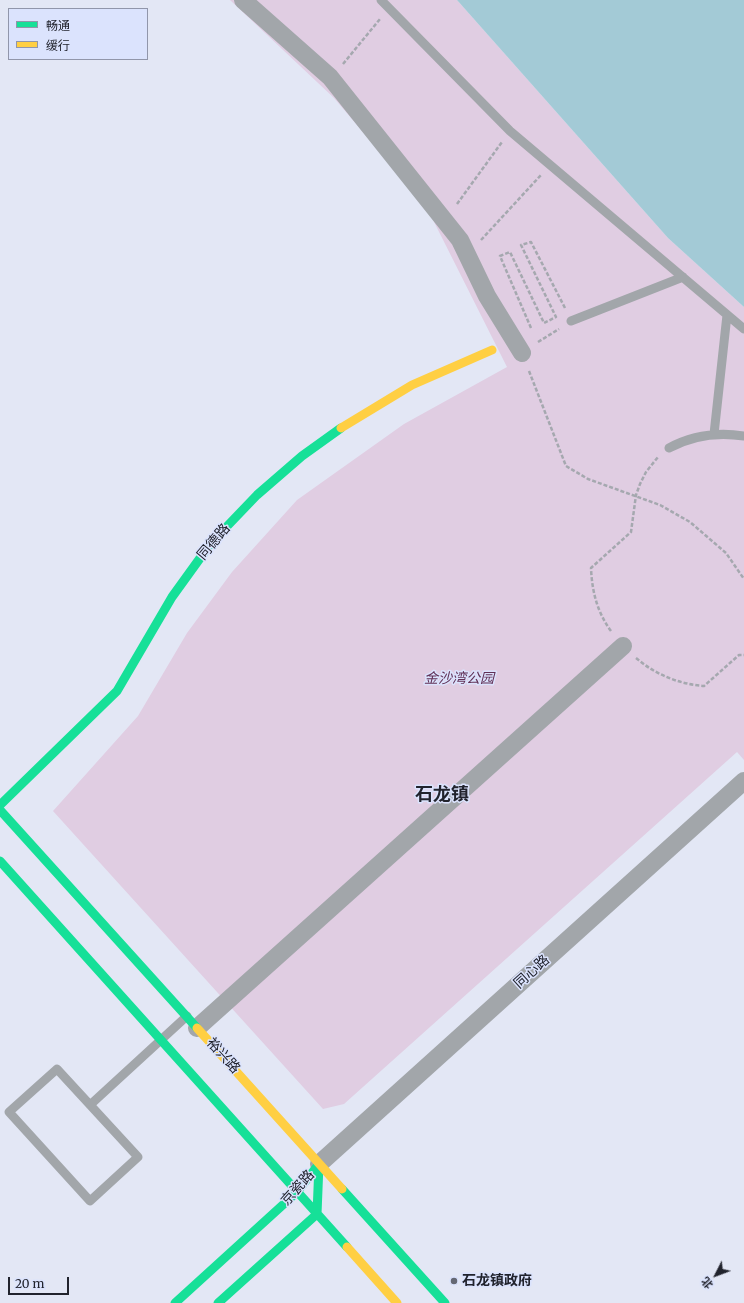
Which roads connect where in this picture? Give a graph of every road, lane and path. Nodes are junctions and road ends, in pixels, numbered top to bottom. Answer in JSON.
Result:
{"nodes":[{"id":1,"x":243,"y":0,"type":"edge"},
{"id":2,"x":381,"y":0,"type":"edge"},
{"id":3,"x":388,"y":8,"type":"junction"},
{"id":4,"x":341,"y":67,"type":"dead end"},
{"id":5,"x":510,"y":131,"type":"junction"},
{"id":6,"x":549,"y":166,"type":"junction"},
{"id":7,"x":453,"y":210,"type":"dead end"},
{"id":8,"x":476,"y":245,"type":"dead end"},
{"id":9,"x":683,"y":277,"type":"junction"},
{"id":10,"x":727,"y":315,"type":"junction"},
{"id":11,"x":571,"y":321,"type":"junction"},
{"id":12,"x":744,"y":329,"type":"edge"},
{"id":13,"x":526,"y":331,"type":"dead end"},
{"id":14,"x":492,"y":350,"type":"dead end"},
{"id":15,"x":522,"y":353,"type":"joint"},
{"id":16,"x":714,"y":434,"type":"junction"},
{"id":17,"x":744,"y":436,"type":"edge"},
{"id":18,"x":669,"y":448,"type":"joint"},
{"id":19,"x":623,"y":646,"type":"junction"},
{"id":20,"x":744,"y":655,"type":"edge"},
{"id":21,"x":744,"y":781,"type":"edge"},
{"id":22,"x":0,"y":806,"type":"edge"},
{"id":23,"x":0,"y":810,"type":"edge"},
{"id":24,"x":0,"y":861,"type":"edge"},
{"id":25,"x":192,"y":1022,"type":"junction"},
{"id":26,"x":161,"y":1040,"type":"junction"},
{"id":27,"x":90,"y":1105,"type":"junction"},
{"id":28,"x":319,"y":1164,"type":"junction"},
{"id":29,"x":297,"y":1192,"type":"junction"},
{"id":30,"x":317,"y":1214,"type":"junction"},
{"id":31,"x":175,"y":1303,"type":"edge"},
{"id":32,"x":218,"y":1303,"type":"edge"},
{"id":33,"x":397,"y":1303,"type":"edge"},
{"id":34,"x":445,"y":1303,"type":"edge"}],
"edges":[{"from":1,"to":15,"type":"street"},
{"from":2,"to":3,"type":"lane"},
{"from":3,"to":4,"type":"path"},
{"from":3,"to":5,"type":"lane"},
{"from":5,"to":6,"type":"lane"},
{"from":5,"to":7,"type":"path"},
{"from":6,"to":8,"type":"path"},
{"from":6,"to":9,"type":"lane"},
{"from":9,"to":10,"type":"lane"},
{"from":9,"to":11,"type":"lane"},
{"from":10,"to":12,"type":"lane"},
{"from":10,"to":16,"type":"lane"},
{"from":11,"to":13,"type":"path"},
{"from":11,"to":15,"type":"path"},
{"from":14,"to":22,"type":"main road","name":"同德路"},
{"from":16,"to":17,"type":"lane"},
{"from":16,"to":18,"type":"lane"},
{"from":18,"to":19,"type":"path"},
{"from":19,"to":20,"type":"path"},
{"from":19,"to":25,"type":"street"},
{"from":21,"to":28,"type":"street","name":"同心路"},
{"from":23,"to":25,"type":"main road","name":"裕兴路"},
{"from":24,"to":26,"type":"main road"},
{"from":25,"to":26,"type":"lane"},
{"from":25,"to":28,"type":"main road","name":"裕兴路"},
{"from":26,"to":27,"type":"lane"},
{"from":26,"to":29,"type":"main road"},
{"from":27,"to":27,"type":"lane"},
{"from":28,"to":29,"type":"main road","name":"京瓷路"},
{"from":28,"to":30,"type":"main road","name":"京瓷路"},
{"from":28,"to":34,"type":"main road","name":"裕兴路"},
{"from":29,"to":30,"type":"main road"},
{"from":29,"to":31,"type":"main road","name":"京瓷路"},
{"from":30,"to":32,"type":"main road"},
{"from":30,"to":33,"type":"main road"}]}
